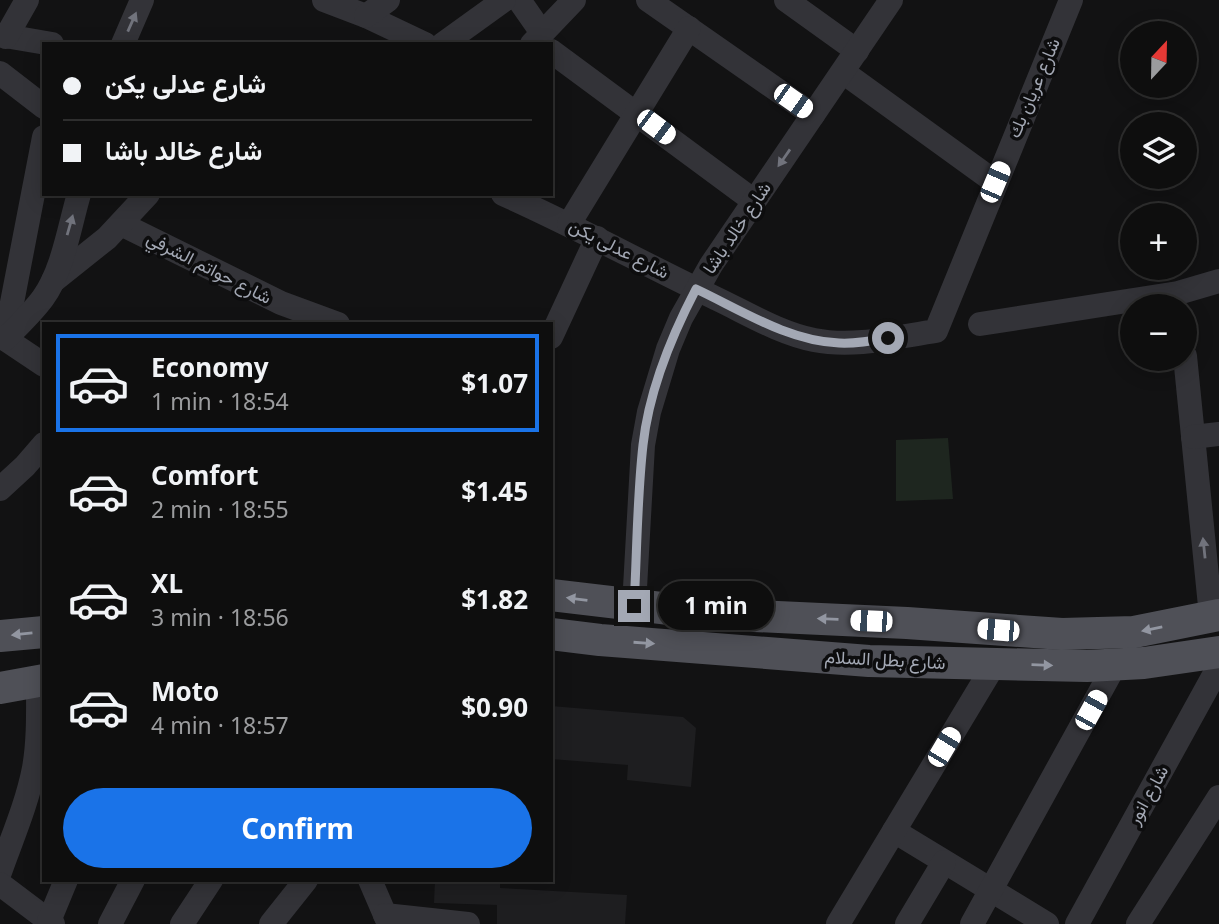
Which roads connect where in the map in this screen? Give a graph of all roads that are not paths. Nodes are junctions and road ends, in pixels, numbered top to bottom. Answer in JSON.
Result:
{"nodes":[{"id":1,"x":27,"y":0,"type":"edge"},
{"id":2,"x":142,"y":0,"type":"edge"},
{"id":3,"x":324,"y":0,"type":"edge"},
{"id":4,"x":388,"y":0,"type":"edge"},
{"id":5,"x":504,"y":0,"type":"edge"},
{"id":6,"x":519,"y":0,"type":"edge"},
{"id":7,"x":574,"y":0,"type":"edge"},
{"id":8,"x":648,"y":0,"type":"edge"},
{"id":9,"x":786,"y":0,"type":"edge"},
{"id":10,"x":891,"y":0,"type":"edge"},
{"id":11,"x":1071,"y":0,"type":"edge"},
{"id":12,"x":366,"y":16,"type":"junction"},
{"id":13,"x":689,"y":28,"type":"junction"},
{"id":14,"x":2,"y":37,"type":"edge"},
{"id":15,"x":124,"y":42,"type":"edge"},
{"id":16,"x":421,"y":42,"type":"edge"},
{"id":17,"x":446,"y":42,"type":"edge"},
{"id":18,"x":540,"y":42,"type":"edge"},
{"id":19,"x":42,"y":43,"type":"edge"},
{"id":20,"x":553,"y":52,"type":"edge"},
{"id":21,"x":850,"y":61,"type":"junction"},
{"id":22,"x":0,"y":73,"type":"edge"},
{"id":23,"x":42,"y":105,"type":"edge"},
{"id":24,"x":636,"y":113,"type":"junction"},
{"id":25,"x":813,"y":115,"type":"junction"},
{"id":26,"x":42,"y":147,"type":"edge"},
{"id":27,"x":995,"y":182,"type":"junction"},
{"id":28,"x":78,"y":196,"type":"edge"},
{"id":29,"x":146,"y":196,"type":"edge"},
{"id":30,"x":507,"y":196,"type":"edge"},
{"id":31,"x":754,"y":201,"type":"junction"},
{"id":32,"x":121,"y":224,"type":"junction"},
{"id":33,"x":569,"y":224,"type":"junction"},
{"id":34,"x":597,"y":238,"type":"junction"},
{"id":35,"x":52,"y":281,"type":"junction"},
{"id":36,"x":1219,"y":281,"type":"edge"},
{"id":37,"x":696,"y":289,"type":"junction"},
{"id":38,"x":1192,"y":294,"type":"edge"},
{"id":39,"x":1120,"y":307,"type":"edge"},
{"id":40,"x":282,"y":314,"type":"edge"},
{"id":41,"x":327,"y":322,"type":"edge"},
{"id":42,"x":979,"y":324,"type":"dead end"},
{"id":43,"x":936,"y":331,"type":"joint"},
{"id":44,"x":553,"y":333,"type":"edge"},
{"id":45,"x":3,"y":342,"type":"edge"},
{"id":46,"x":42,"y":364,"type":"edge"},
{"id":47,"x":1186,"y":371,"type":"edge"},
{"id":48,"x":1219,"y":434,"type":"edge"},
{"id":49,"x":1193,"y":437,"type":"junction"},
{"id":50,"x":42,"y":446,"type":"edge"},
{"id":51,"x":0,"y":489,"type":"edge"},
{"id":52,"x":553,"y":595,"type":"edge"},
{"id":53,"x":634,"y":606,"type":"junction"},
{"id":54,"x":1215,"y":615,"type":"edge"},
{"id":55,"x":871,"y":621,"type":"junction"},
{"id":56,"x":906,"y":622,"type":"junction"},
{"id":57,"x":42,"y":632,"type":"edge"},
{"id":58,"x":553,"y":634,"type":"edge"},
{"id":59,"x":0,"y":636,"type":"edge"},
{"id":60,"x":1219,"y":652,"type":"edge"},
{"id":61,"x":869,"y":661,"type":"junction"},
{"id":62,"x":910,"y":663,"type":"junction"},
{"id":63,"x":995,"y":663,"type":"junction"},
{"id":64,"x":1115,"y":666,"type":"junction"},
{"id":65,"x":1219,"y":666,"type":"edge"},
{"id":66,"x":41,"y":680,"type":"edge"},
{"id":67,"x":0,"y":688,"type":"edge"},
{"id":68,"x":1219,"y":797,"type":"edge"},
{"id":69,"x":894,"y":831,"type":"junction"},
{"id":70,"x":944,"y":862,"type":"junction"},
{"id":71,"x":0,"y":872,"type":"edge"},
{"id":72,"x":65,"y":882,"type":"edge"},
{"id":73,"x":131,"y":882,"type":"edge"},
{"id":74,"x":210,"y":882,"type":"edge"},
{"id":75,"x":304,"y":882,"type":"edge"},
{"id":76,"x":371,"y":882,"type":"edge"},
{"id":77,"x":0,"y":884,"type":"edge"},
{"id":78,"x":991,"y":890,"type":"junction"},
{"id":79,"x":387,"y":919,"type":"edge"},
{"id":80,"x":51,"y":923,"type":"edge"},
{"id":81,"x":110,"y":924,"type":"edge"},
{"id":82,"x":181,"y":924,"type":"edge"},
{"id":83,"x":271,"y":924,"type":"edge"},
{"id":84,"x":468,"y":924,"type":"edge"},
{"id":85,"x":838,"y":924,"type":"edge"},
{"id":86,"x":907,"y":924,"type":"edge"},
{"id":87,"x":972,"y":924,"type":"edge"},
{"id":88,"x":1046,"y":924,"type":"edge"},
{"id":89,"x":1077,"y":924,"type":"edge"},
{"id":90,"x":1138,"y":924,"type":"edge"}],
"edges":[{"from":1,"to":14,"type":"street"},
{"from":15,"to":2,"type":"street","one_way":true},
{"from":3,"to":12,"type":"street"},
{"from":4,"to":12,"type":"street"},
{"from":5,"to":17,"type":"street"},
{"from":6,"to":18,"type":"street"},
{"from":7,"to":18,"type":"street"},
{"from":8,"to":13,"type":"street"},
{"from":9,"to":21,"type":"street"},
{"from":10,"to":21,"type":"street","name":"شارع خالد باشا"},
{"from":11,"to":27,"type":"street","name":"شارع عريان بك"},
{"from":12,"to":16,"type":"street"},
{"from":13,"to":24,"type":"street"},
{"from":13,"to":25,"type":"street"},
{"from":14,"to":19,"type":"street"},
{"from":20,"to":24,"type":"street"},
{"from":21,"to":25,"type":"street","name":"شارع خالد باشا"},
{"from":21,"to":27,"type":"street"},
{"from":22,"to":23,"type":"street"},
{"from":24,"to":31,"type":"street"},
{"from":24,"to":33,"type":"street"},
{"from":25,"to":31,"type":"street","name":"شارع خالد باشا","one_way":true},
{"from":26,"to":45,"type":"street"},
{"from":27,"to":43,"type":"street","name":"شارع عريان بك"},
{"from":35,"to":28,"type":"street","one_way":true},
{"from":29,"to":32,"type":"street"},
{"from":30,"to":33,"type":"street","name":"شارع عدلى يكن"},
{"from":31,"to":37,"type":"street","name":"شارع خالد باشا"},
{"from":32,"to":35,"type":"street"},
{"from":32,"to":40,"type":"street","name":"شارع حواتم الشرفي"},
{"from":33,"to":34,"type":"street","name":"شارع عدلى يكن"},
{"from":34,"to":37,"type":"street","name":"شارع عدلى يكن"},
{"from":34,"to":44,"type":"street"},
{"from":35,"to":45,"type":"street"},
{"from":36,"to":38,"type":"street"},
{"from":37,"to":43,"type":"street","name":"شارع عدلى يكن"},
{"from":37,"to":53,"type":"street","name":"شارع خالد باشا"},
{"from":39,"to":42,"type":"street"},
{"from":40,"to":41,"type":"street","name":"شارع حواتم الشرفي"},
{"from":45,"to":46,"type":"street"},
{"from":47,"to":49,"type":"street"},
{"from":48,"to":49,"type":"street"},
{"from":54,"to":49,"type":"street","one_way":true},
{"from":50,"to":51,"type":"street"},
{"from":53,"to":52,"type":"main road","one_way":true},
{"from":55,"to":53,"type":"main road","one_way":true},
{"from":54,"to":56,"type":"main road","one_way":true},
{"from":55,"to":56,"type":"main road"},
{"from":55,"to":61,"type":"main road"},
{"from":56,"to":62,"type":"main road"},
{"from":57,"to":59,"type":"main road","one_way":true},
{"from":58,"to":61,"type":"main road","name":"شارع بطل السلام","one_way":true},
{"from":60,"to":64,"type":"main road","name":"شارع بطل السلام"},
{"from":61,"to":62,"type":"main road","name":"شارع بطل السلام"},
{"from":62,"to":63,"type":"main road","name":"شارع بطل السلام"},
{"from":63,"to":64,"type":"main road","name":"شارع بطل السلام","one_way":true},
{"from":63,"to":69,"type":"street"},
{"from":64,"to":78,"type":"street"},
{"from":65,"to":89,"type":"street","name":"شارع انور"},
{"from":66,"to":67,"type":"main road"},
{"from":66,"to":71,"type":"street"},
{"from":68,"to":90,"type":"street"},
{"from":69,"to":70,"type":"street"},
{"from":69,"to":85,"type":"street"},
{"from":70,"to":78,"type":"street"},
{"from":70,"to":86,"type":"street"},
{"from":72,"to":80,"type":"street"},
{"from":73,"to":81,"type":"street"},
{"from":74,"to":82,"type":"street"},
{"from":75,"to":83,"type":"street"},
{"from":76,"to":79,"type":"street"},
{"from":77,"to":80,"type":"street"},
{"from":78,"to":87,"type":"street"},
{"from":78,"to":88,"type":"street"},
{"from":79,"to":84,"type":"street"}]}
